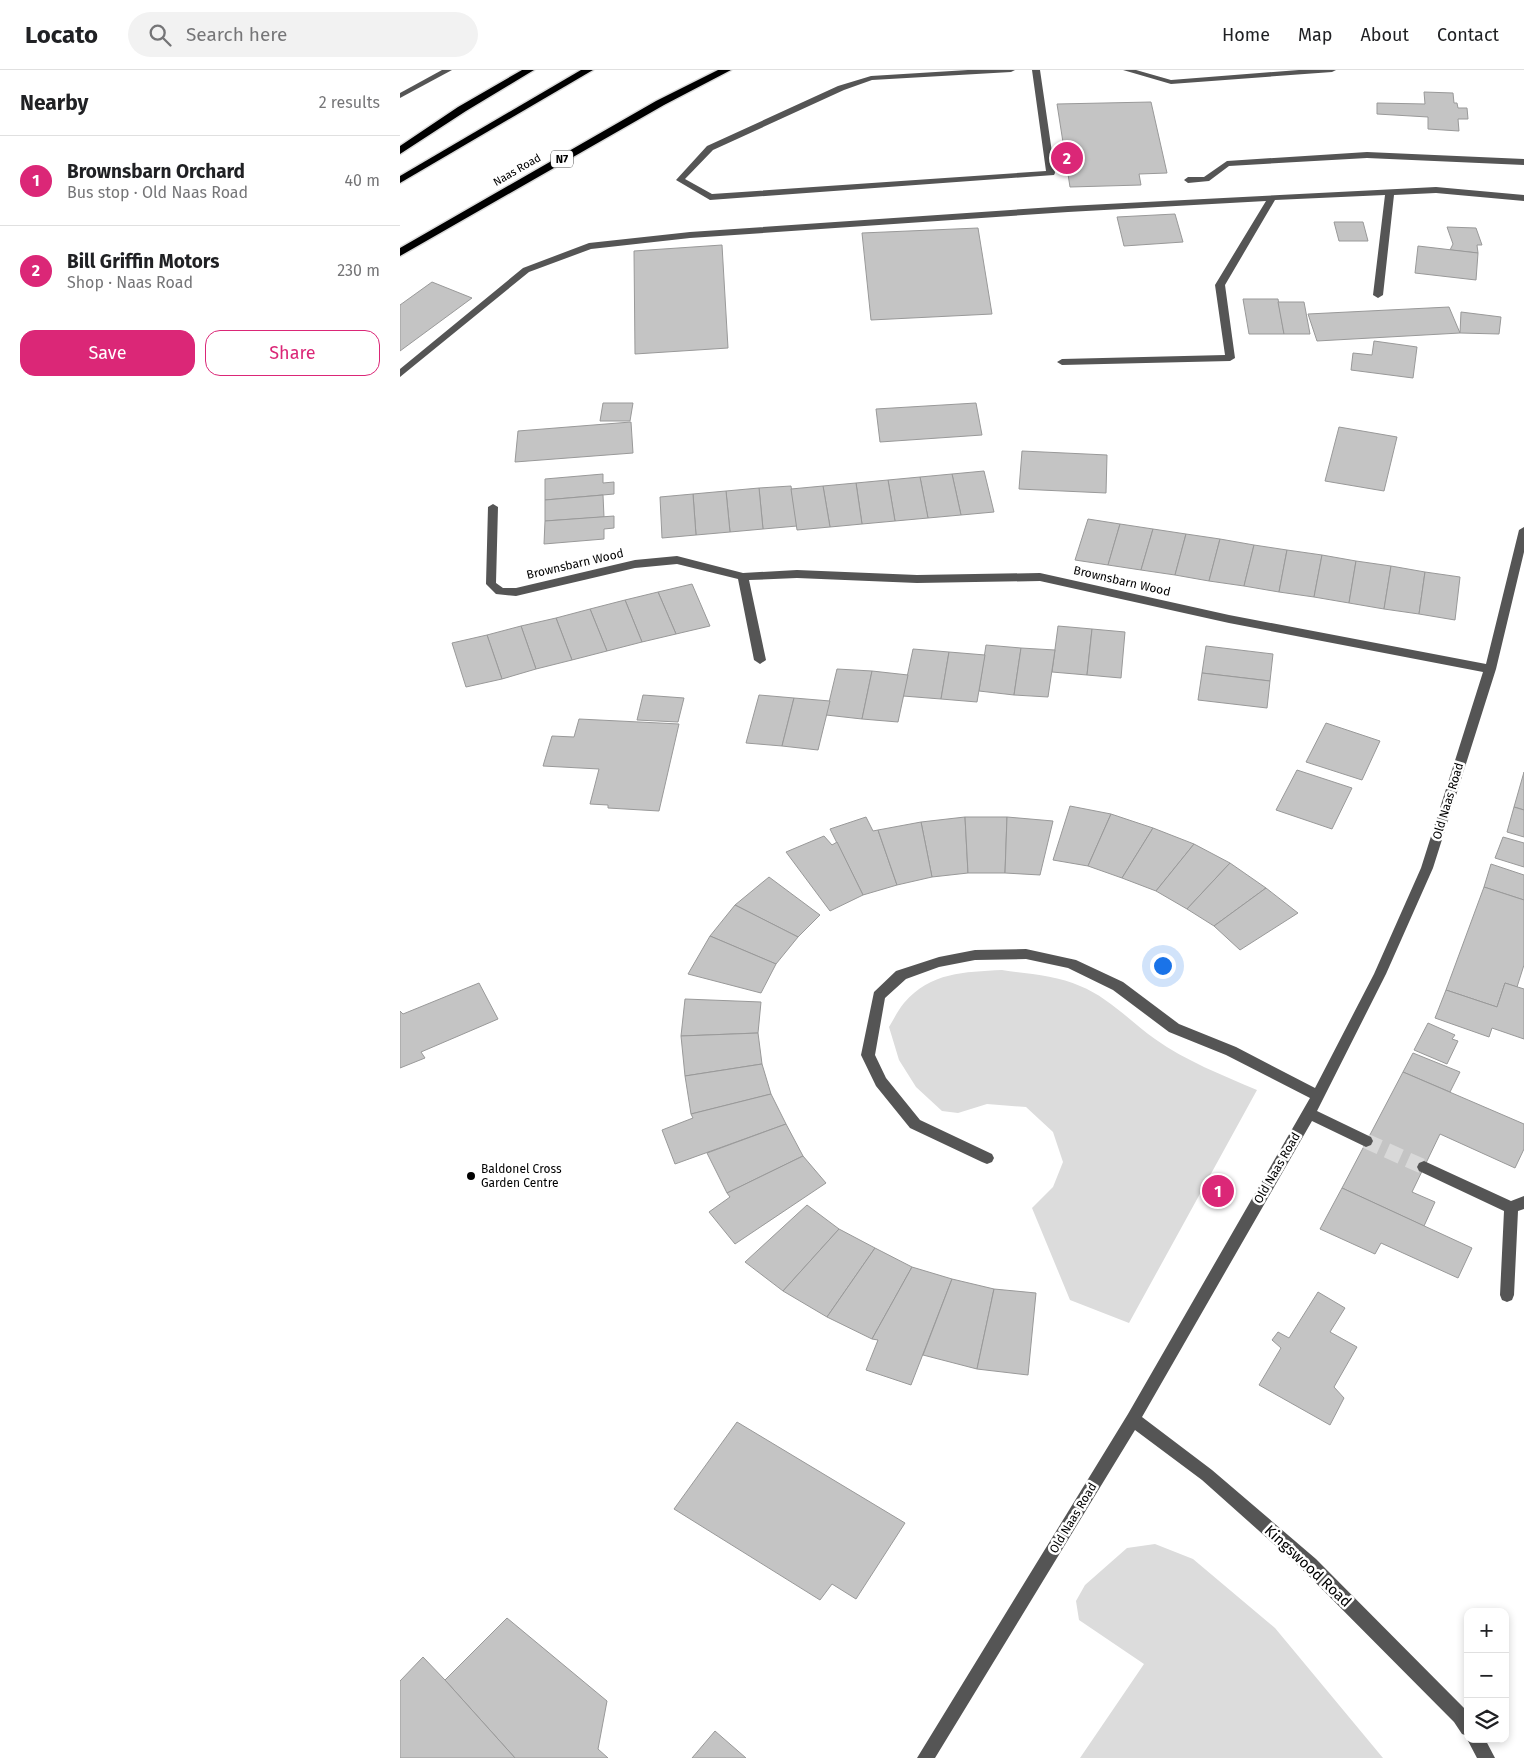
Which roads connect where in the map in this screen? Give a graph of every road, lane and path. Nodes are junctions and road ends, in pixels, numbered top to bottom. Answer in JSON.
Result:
{"nodes":[{"id":1,"x":448,"y":70,"type":"edge"},
{"id":2,"x":529,"y":70,"type":"edge"},
{"id":3,"x":588,"y":70,"type":"edge"},
{"id":4,"x":726,"y":70,"type":"edge"},
{"id":5,"x":1011,"y":70,"type":"edge"},
{"id":6,"x":1036,"y":70,"type":"edge"},
{"id":7,"x":1127,"y":70,"type":"edge"},
{"id":8,"x":1332,"y":70,"type":"edge"},
{"id":9,"x":400,"y":96,"type":"edge"},
{"id":10,"x":400,"y":151,"type":"edge"},
{"id":11,"x":1524,"y":162,"type":"edge"},
{"id":12,"x":400,"y":180,"type":"edge"},
{"id":13,"x":1188,"y":180,"type":"dead end"},
{"id":14,"x":1390,"y":192,"type":"junction"},
{"id":15,"x":1272,"y":198,"type":"junction"},
{"id":16,"x":1524,"y":198,"type":"edge"},
{"id":17,"x":400,"y":252,"type":"edge"},
{"id":18,"x":1378,"y":295,"type":"dead end"},
{"id":19,"x":1062,"y":362,"type":"dead end"},
{"id":20,"x":400,"y":374,"type":"edge"},
{"id":21,"x":493,"y":507,"type":"dead end"},
{"id":22,"x":1524,"y":530,"type":"edge"},
{"id":23,"x":743,"y":577,"type":"junction"},
{"id":24,"x":760,"y":660,"type":"dead end"},
{"id":25,"x":1490,"y":670,"type":"junction"},
{"id":26,"x":1318,"y":1096,"type":"junction"},
{"id":27,"x":1309,"y":1113,"type":"junction"},
{"id":28,"x":1366,"y":1141,"type":"tunnel mouth"},
{"id":29,"x":987,"y":1158,"type":"dead end"},
{"id":30,"x":1424,"y":1167,"type":"tunnel mouth"},
{"id":31,"x":1517,"y":1205,"type":"edge"},
{"id":32,"x":1507,"y":1295,"type":"dead end"},
{"id":33,"x":1133,"y":1419,"type":"junction"},
{"id":34,"x":1464,"y":1722,"type":"edge"},
{"id":35,"x":1478,"y":1743,"type":"edge"},
{"id":36,"x":925,"y":1758,"type":"edge"},
{"id":37,"x":1487,"y":1758,"type":"edge"}],
"edges":[{"from":1,"to":9,"type":"street"},
{"from":2,"to":10,"type":"highway"},
{"from":3,"to":12,"type":"highway"},
{"from":4,"to":17,"type":"highway","name":"Naas Road","number":"N7"},
{"from":5,"to":6,"type":"street"},
{"from":7,"to":8,"type":"street"},
{"from":11,"to":13,"type":"street"},
{"from":14,"to":15,"type":"street"},
{"from":14,"to":16,"type":"street"},
{"from":14,"to":18,"type":"street"},
{"from":15,"to":19,"type":"street"},
{"from":15,"to":20,"type":"street"},
{"from":21,"to":23,"type":"street","name":"Brownsbarn Wood"},
{"from":22,"to":25,"type":"street","name":"Old Naas Road"},
{"from":23,"to":24,"type":"street"},
{"from":23,"to":25,"type":"street","name":"Brownsbarn Wood"},
{"from":25,"to":26,"type":"street","name":"Old Naas Road"},
{"from":26,"to":27,"type":"street","name":"Old Naas Road"},
{"from":26,"to":29,"type":"street"},
{"from":27,"to":28,"type":"street"},
{"from":27,"to":33,"type":"street","name":"Old Naas Road"},
{"from":30,"to":31,"type":"street"},
{"from":31,"to":32,"type":"street"},
{"from":33,"to":34,"type":"street","name":"Kingswood Road"},
{"from":33,"to":36,"type":"street","name":"Old Naas Road"},
{"from":35,"to":37,"type":"street"}]}
